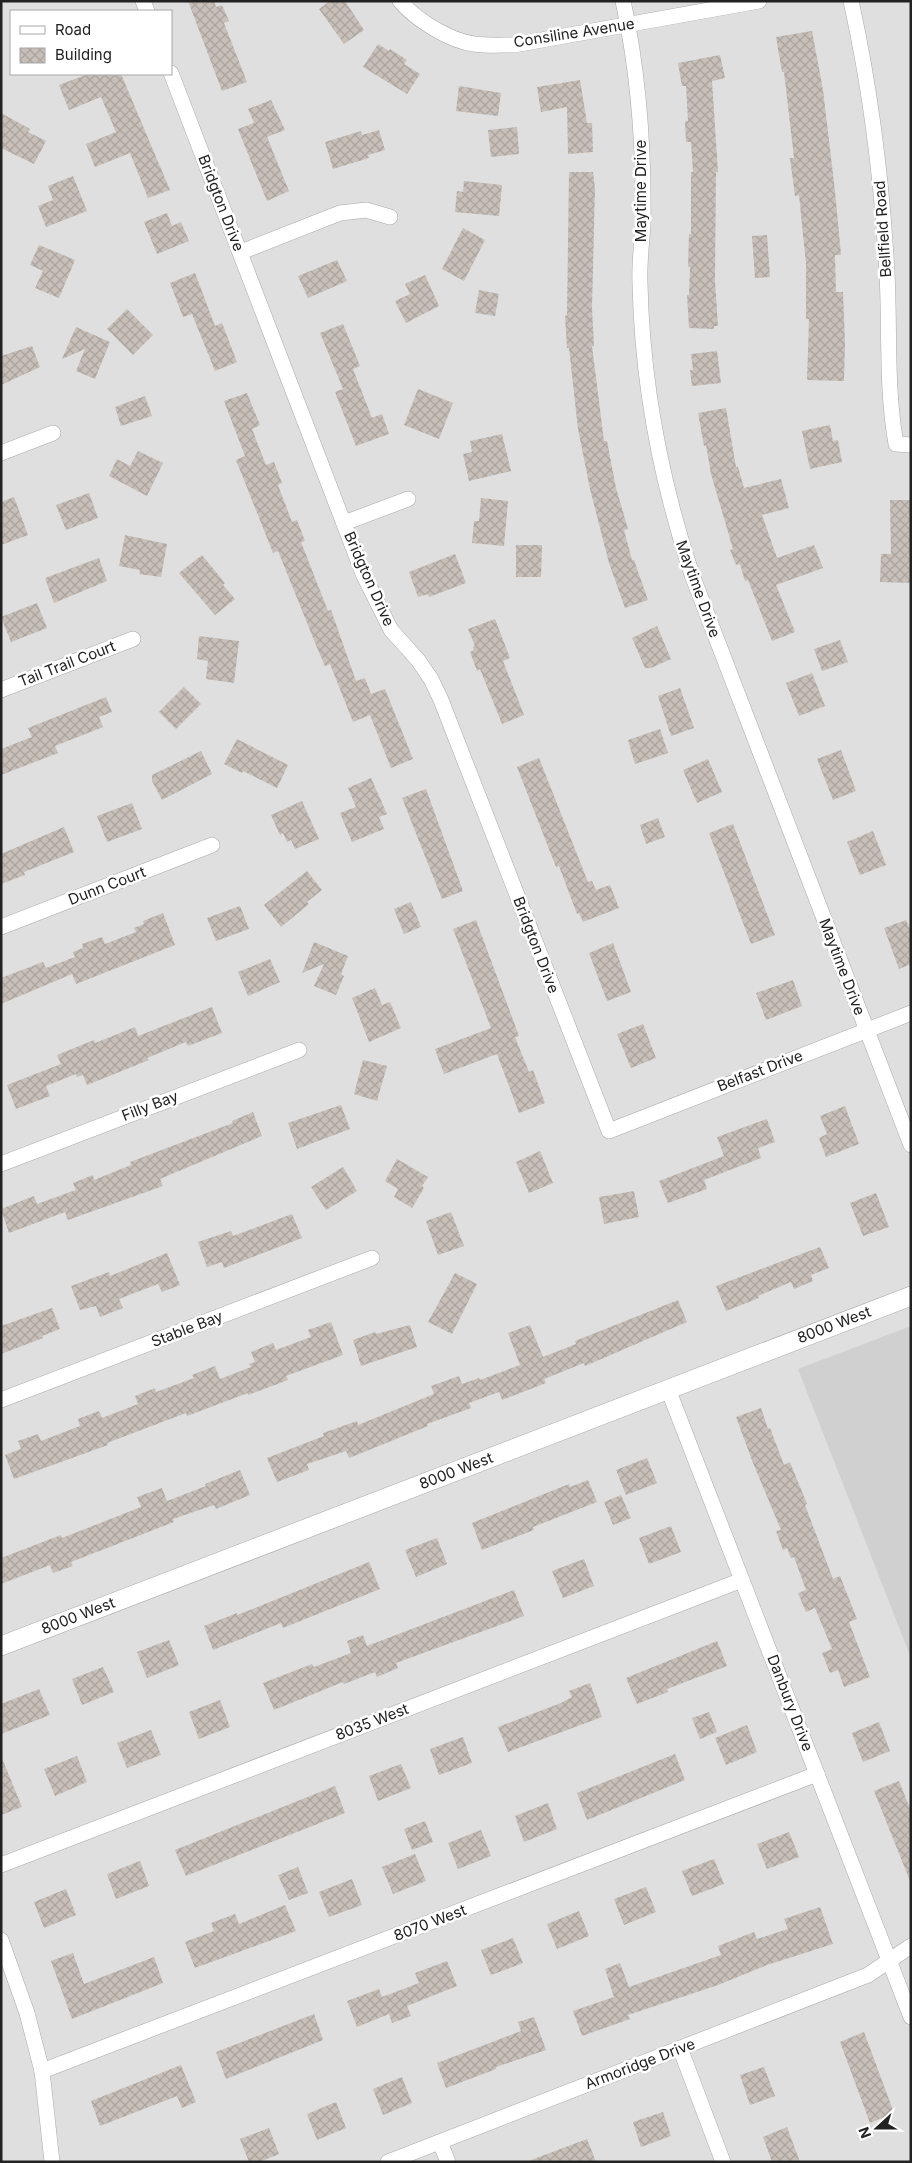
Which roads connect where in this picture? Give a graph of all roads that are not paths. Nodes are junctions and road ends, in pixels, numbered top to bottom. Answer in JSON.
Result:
{"nodes":[{"id":1,"x":400,"y":1,"type":"edge"},
{"id":2,"x":623,"y":1,"type":"edge"},
{"id":3,"x":759,"y":1,"type":"edge"},
{"id":4,"x":851,"y":1,"type":"edge"},
{"id":5,"x":628,"y":25,"type":"junction"},
{"id":6,"x":172,"y":75,"type":"edge"},
{"id":7,"x":390,"y":217,"type":"dead end"},
{"id":8,"x":241,"y":252,"type":"junction"},
{"id":9,"x":53,"y":433,"type":"dead end"},
{"id":10,"x":911,"y":446,"type":"edge"},
{"id":11,"x":1,"y":453,"type":"edge"},
{"id":12,"x":408,"y":499,"type":"dead end"},
{"id":13,"x":344,"y":523,"type":"junction"},
{"id":14,"x":133,"y":639,"type":"dead end"},
{"id":15,"x":1,"y":690,"type":"edge"},
{"id":16,"x":212,"y":845,"type":"dead end"},
{"id":17,"x":1,"y":927,"type":"edge"},
{"id":18,"x":911,"y":1013,"type":"edge"},
{"id":19,"x":866,"y":1031,"type":"junction"},
{"id":20,"x":299,"y":1050,"type":"dead end"},
{"id":21,"x":609,"y":1131,"type":"joint"},
{"id":22,"x":911,"y":1145,"type":"edge"},
{"id":23,"x":1,"y":1164,"type":"edge"},
{"id":24,"x":372,"y":1258,"type":"dead end"},
{"id":25,"x":911,"y":1296,"type":"edge"},
{"id":26,"x":668,"y":1389,"type":"junction"},
{"id":27,"x":1,"y":1400,"type":"edge"},
{"id":28,"x":742,"y":1580,"type":"junction"},
{"id":29,"x":1,"y":1646,"type":"edge"},
{"id":30,"x":817,"y":1774,"type":"junction"},
{"id":31,"x":1,"y":1865,"type":"edge"},
{"id":32,"x":1,"y":1940,"type":"edge"},
{"id":33,"x":911,"y":1946,"type":"edge"},
{"id":34,"x":890,"y":1961,"type":"junction"},
{"id":35,"x":911,"y":2017,"type":"edge"},
{"id":36,"x":680,"y":2048,"type":"junction"},
{"id":37,"x":42,"y":2071,"type":"junction"},
{"id":38,"x":440,"y":2142,"type":"junction"},
{"id":39,"x":52,"y":2162,"type":"edge"},
{"id":40,"x":388,"y":2162,"type":"edge"},
{"id":41,"x":448,"y":2162,"type":"edge"},
{"id":42,"x":723,"y":2162,"type":"edge"}],
"edges":[{"from":1,"to":5,"type":"street","name":"Consiline Avenue"},
{"from":2,"to":5,"type":"street","name":"Maytime Drive"},
{"from":3,"to":5,"type":"street","name":"Consiline Avenue"},
{"from":4,"to":10,"type":"street","name":"Bellfield Road"},
{"from":5,"to":19,"type":"street","name":"Maytime Drive"},
{"from":6,"to":8,"type":"street","name":"Bridgton Drive"},
{"from":7,"to":8,"type":"street"},
{"from":8,"to":13,"type":"street","name":"Bridgton Drive"},
{"from":9,"to":11,"type":"street"},
{"from":12,"to":13,"type":"street"},
{"from":13,"to":21,"type":"street","name":"Bridgton Drive"},
{"from":14,"to":15,"type":"street","name":"Tail Trail Court"},
{"from":16,"to":17,"type":"street","name":"Dunn Court"},
{"from":18,"to":19,"type":"street","name":"Belfast Drive"},
{"from":19,"to":21,"type":"street","name":"Belfast Drive"},
{"from":19,"to":22,"type":"street","name":"Maytime Drive"},
{"from":20,"to":23,"type":"street","name":"Filly Bay"},
{"from":24,"to":27,"type":"street","name":"Stable Bay"},
{"from":25,"to":26,"type":"street","name":"8000 West"},
{"from":26,"to":28,"type":"street","name":"Danbury Drive"},
{"from":26,"to":29,"type":"street","name":"8000 West"},
{"from":28,"to":30,"type":"street","name":"Danbury Drive"},
{"from":28,"to":31,"type":"street","name":"8035 West"},
{"from":30,"to":34,"type":"street","name":"Danbury Drive"},
{"from":30,"to":37,"type":"street","name":"8070 West"},
{"from":32,"to":37,"type":"street"},
{"from":33,"to":34,"type":"street","name":"Armoridge Drive"},
{"from":34,"to":35,"type":"street","name":"Danbury Drive"},
{"from":34,"to":36,"type":"street","name":"Armoridge Drive"},
{"from":36,"to":38,"type":"street","name":"Armoridge Drive"},
{"from":36,"to":42,"type":"street"},
{"from":37,"to":39,"type":"street"},
{"from":38,"to":40,"type":"street","name":"Armoridge Drive"},
{"from":38,"to":41,"type":"street"}]}
